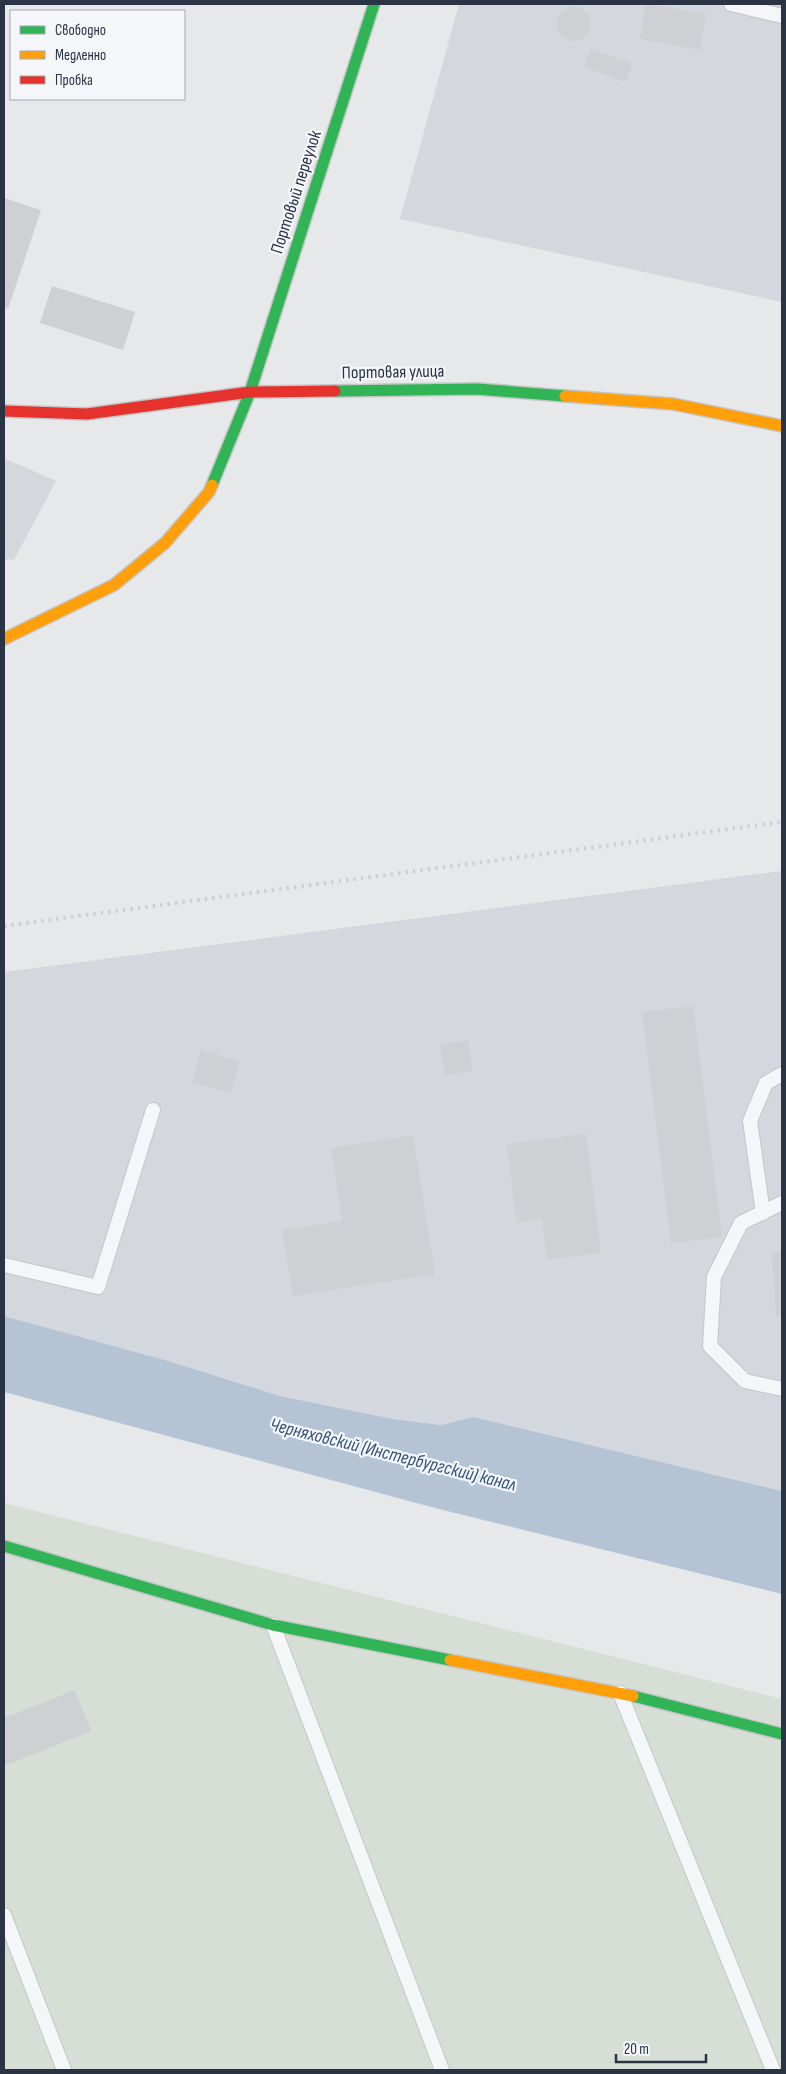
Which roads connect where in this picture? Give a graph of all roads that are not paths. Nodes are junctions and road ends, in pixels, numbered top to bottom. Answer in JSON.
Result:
{"nodes":[{"id":1,"x":374,"y":4,"type":"edge"},
{"id":2,"x":732,"y":4,"type":"edge"},
{"id":3,"x":782,"y":16,"type":"edge"},
{"id":4,"x":250,"y":392,"type":"junction"},
{"id":5,"x":4,"y":411,"type":"edge"},
{"id":6,"x":782,"y":426,"type":"edge"},
{"id":7,"x":4,"y":639,"type":"edge"},
{"id":8,"x":782,"y":1074,"type":"edge"},
{"id":9,"x":153,"y":1110,"type":"dead end"},
{"id":10,"x":782,"y":1203,"type":"edge"},
{"id":11,"x":764,"y":1212,"type":"junction"},
{"id":12,"x":4,"y":1265,"type":"edge"},
{"id":13,"x":782,"y":1389,"type":"edge"},
{"id":14,"x":4,"y":1546,"type":"edge"},
{"id":15,"x":273,"y":1625,"type":"junction"},
{"id":16,"x":620,"y":1693,"type":"junction"},
{"id":17,"x":782,"y":1734,"type":"edge"},
{"id":18,"x":4,"y":1914,"type":"edge"},
{"id":19,"x":64,"y":2070,"type":"edge"},
{"id":20,"x":442,"y":2070,"type":"edge"},
{"id":21,"x":773,"y":2070,"type":"edge"}],
"edges":[{"from":1,"to":4,"type":"street","name":"Портовый переулок"},
{"from":2,"to":3,"type":"lane"},
{"from":4,"to":5,"type":"street","name":"Портовая улица"},
{"from":4,"to":6,"type":"street","name":"Портовая улица"},
{"from":4,"to":7,"type":"street","name":"Портовый переулок"},
{"from":8,"to":11,"type":"lane"},
{"from":9,"to":12,"type":"lane"},
{"from":10,"to":11,"type":"lane"},
{"from":11,"to":13,"type":"lane"},
{"from":14,"to":15,"type":"street"},
{"from":15,"to":16,"type":"street"},
{"from":15,"to":20,"type":"lane"},
{"from":16,"to":17,"type":"street"},
{"from":16,"to":21,"type":"lane"},
{"from":18,"to":19,"type":"lane"}]}
